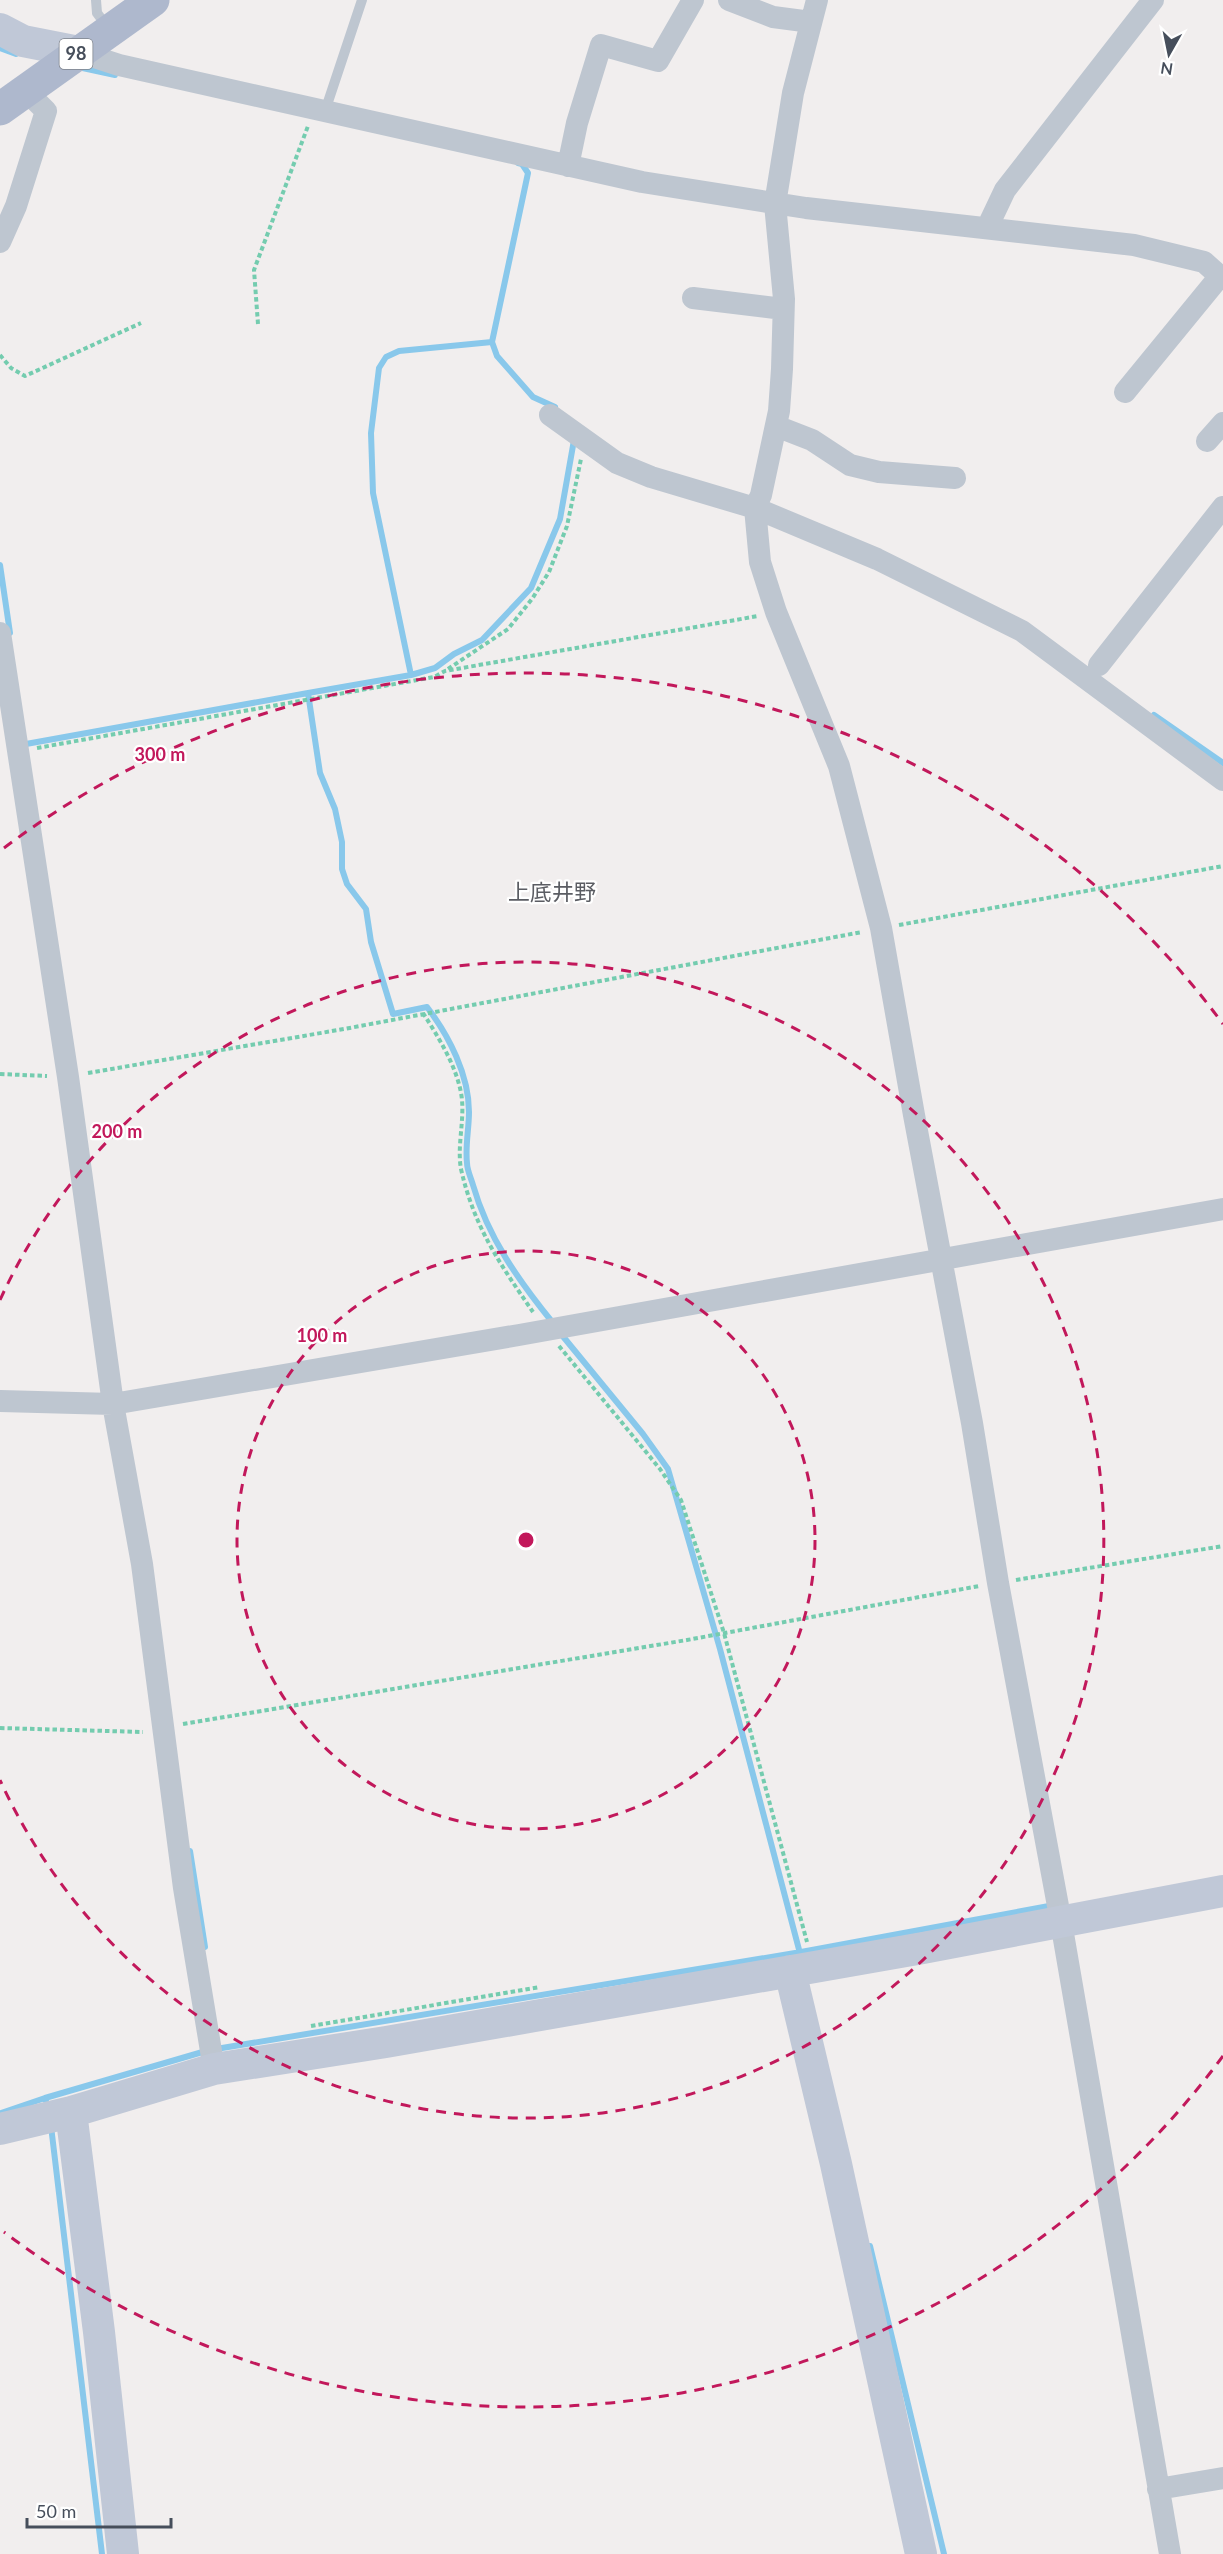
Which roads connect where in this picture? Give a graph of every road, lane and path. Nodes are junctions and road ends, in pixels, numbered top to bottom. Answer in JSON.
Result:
{"nodes":[{"id":1,"x":96,"y":0,"type":"edge"},
{"id":2,"x":153,"y":0,"type":"edge"},
{"id":3,"x":362,"y":0,"type":"edge"},
{"id":4,"x":693,"y":0,"type":"edge"},
{"id":5,"x":729,"y":0,"type":"edge"},
{"id":6,"x":817,"y":0,"type":"edge"},
{"id":7,"x":1153,"y":0,"type":"edge"},
{"id":8,"x":811,"y":22,"type":"junction"},
{"id":9,"x":0,"y":29,"type":"edge"},
{"id":10,"x":111,"y":31,"type":"junction"},
{"id":11,"x":79,"y":52,"type":"junction"},
{"id":12,"x":13,"y":99,"type":"edge"},
{"id":13,"x":320,"y":109,"type":"junction"},
{"id":14,"x":568,"y":166,"type":"junction"},
{"id":15,"x":775,"y":204,"type":"junction"},
{"id":16,"x":987,"y":228,"type":"junction"},
{"id":17,"x":0,"y":242,"type":"edge"},
{"id":18,"x":1221,"y":277,"type":"edge"},
{"id":19,"x":693,"y":298,"type":"dead end"},
{"id":20,"x":783,"y":309,"type":"junction"},
{"id":21,"x":141,"y":323,"type":"dead end"},
{"id":22,"x":258,"y":324,"type":"dead end"},
{"id":23,"x":0,"y":355,"type":"edge"},
{"id":24,"x":1125,"y":392,"type":"dead end"},
{"id":25,"x":550,"y":415,"type":"dead end"},
{"id":26,"x":1223,"y":423,"type":"edge"},
{"id":27,"x":776,"y":426,"type":"junction"},
{"id":28,"x":585,"y":440,"type":"junction"},
{"id":29,"x":1208,"y":441,"type":"dead end"},
{"id":30,"x":955,"y":478,"type":"dead end"},
{"id":31,"x":1223,"y":507,"type":"edge"},
{"id":32,"x":755,"y":508,"type":"junction"},
{"id":33,"x":776,"y":612,"type":"junction"},
{"id":34,"x":0,"y":633,"type":"edge"},
{"id":35,"x":1099,"y":665,"type":"dead end"},
{"id":36,"x":445,"y":671,"type":"junction"},
{"id":37,"x":19,"y":752,"type":"junction"},
{"id":38,"x":1223,"y":780,"type":"edge"},
{"id":39,"x":1223,"y":866,"type":"edge"},
{"id":40,"x":881,"y":928,"type":"junction"},
{"id":41,"x":423,"y":1013,"type":"junction"},
{"id":42,"x":0,"y":1074,"type":"edge"},
{"id":43,"x":68,"y":1077,"type":"junction"},
{"id":44,"x":1223,"y":1209,"type":"edge"},
{"id":45,"x":942,"y":1259,"type":"junction"},
{"id":46,"x":546,"y":1330,"type":"junction"},
{"id":47,"x":0,"y":1401,"type":"edge"},
{"id":48,"x":113,"y":1404,"type":"junction"},
{"id":49,"x":1223,"y":1546,"type":"edge"},
{"id":50,"x":998,"y":1583,"type":"junction"},
{"id":51,"x":724,"y":1634,"type":"junction"},
{"id":52,"x":0,"y":1728,"type":"edge"},
{"id":53,"x":162,"y":1728,"type":"junction"},
{"id":54,"x":1223,"y":1891,"type":"edge"},
{"id":55,"x":1061,"y":1922,"type":"junction"},
{"id":56,"x":807,"y":1942,"type":"dead end"},
{"id":57,"x":790,"y":1971,"type":"junction"},
{"id":58,"x":214,"y":2069,"type":"junction"},
{"id":59,"x":71,"y":2112,"type":"junction"},
{"id":60,"x":0,"y":2129,"type":"edge"},
{"id":61,"x":1223,"y":2478,"type":"edge"},
{"id":62,"x":1158,"y":2489,"type":"junction"},
{"id":63,"x":123,"y":2554,"type":"edge"},
{"id":64,"x":921,"y":2554,"type":"edge"},
{"id":65,"x":1170,"y":2554,"type":"edge"}],
"edges":[{"from":1,"to":10,"type":"lane"},
{"from":2,"to":10,"type":"main road","number":"98"},
{"from":3,"to":13,"type":"lane"},
{"from":4,"to":14,"type":"street"},
{"from":5,"to":8,"type":"street"},
{"from":6,"to":8,"type":"street"},
{"from":7,"to":16,"type":"street"},
{"from":8,"to":15,"type":"street"},
{"from":9,"to":11,"type":"street"},
{"from":10,"to":11,"type":"main road","number":"98"},
{"from":11,"to":12,"type":"main road","number":"98"},
{"from":11,"to":13,"type":"street"},
{"from":12,"to":17,"type":"street"},
{"from":13,"to":14,"type":"street"},
{"from":13,"to":22,"type":"path"},
{"from":14,"to":15,"type":"street"},
{"from":15,"to":16,"type":"street"},
{"from":15,"to":20,"type":"street"},
{"from":16,"to":18,"type":"street"},
{"from":18,"to":24,"type":"street"},
{"from":19,"to":20,"type":"street"},
{"from":20,"to":27,"type":"street"},
{"from":21,"to":23,"type":"path"},
{"from":25,"to":28,"type":"street"},
{"from":26,"to":29,"type":"street"},
{"from":27,"to":30,"type":"street"},
{"from":27,"to":32,"type":"street"},
{"from":28,"to":32,"type":"street"},
{"from":28,"to":36,"type":"path"},
{"from":31,"to":35,"type":"street"},
{"from":32,"to":33,"type":"street"},
{"from":32,"to":38,"type":"street"},
{"from":33,"to":36,"type":"path"},
{"from":33,"to":40,"type":"street"},
{"from":34,"to":37,"type":"street"},
{"from":36,"to":37,"type":"path"},
{"from":37,"to":43,"type":"street"},
{"from":39,"to":40,"type":"path"},
{"from":40,"to":41,"type":"path"},
{"from":40,"to":45,"type":"street"},
{"from":41,"to":43,"type":"path"},
{"from":41,"to":46,"type":"path"},
{"from":42,"to":43,"type":"path"},
{"from":43,"to":48,"type":"street"},
{"from":44,"to":45,"type":"street"},
{"from":45,"to":46,"type":"street"},
{"from":45,"to":50,"type":"street"},
{"from":46,"to":48,"type":"street"},
{"from":46,"to":51,"type":"path"},
{"from":47,"to":48,"type":"street"},
{"from":48,"to":53,"type":"street"},
{"from":49,"to":50,"type":"path"},
{"from":50,"to":51,"type":"path"},
{"from":50,"to":55,"type":"street"},
{"from":51,"to":53,"type":"path"},
{"from":51,"to":56,"type":"path"},
{"from":52,"to":53,"type":"path"},
{"from":53,"to":58,"type":"street"},
{"from":54,"to":55,"type":"street"},
{"from":55,"to":57,"type":"street"},
{"from":55,"to":62,"type":"street"},
{"from":57,"to":58,"type":"street"},
{"from":57,"to":64,"type":"street"},
{"from":58,"to":59,"type":"street"},
{"from":59,"to":60,"type":"street"},
{"from":59,"to":63,"type":"street"},
{"from":61,"to":62,"type":"street"},
{"from":62,"to":65,"type":"street"}]}
